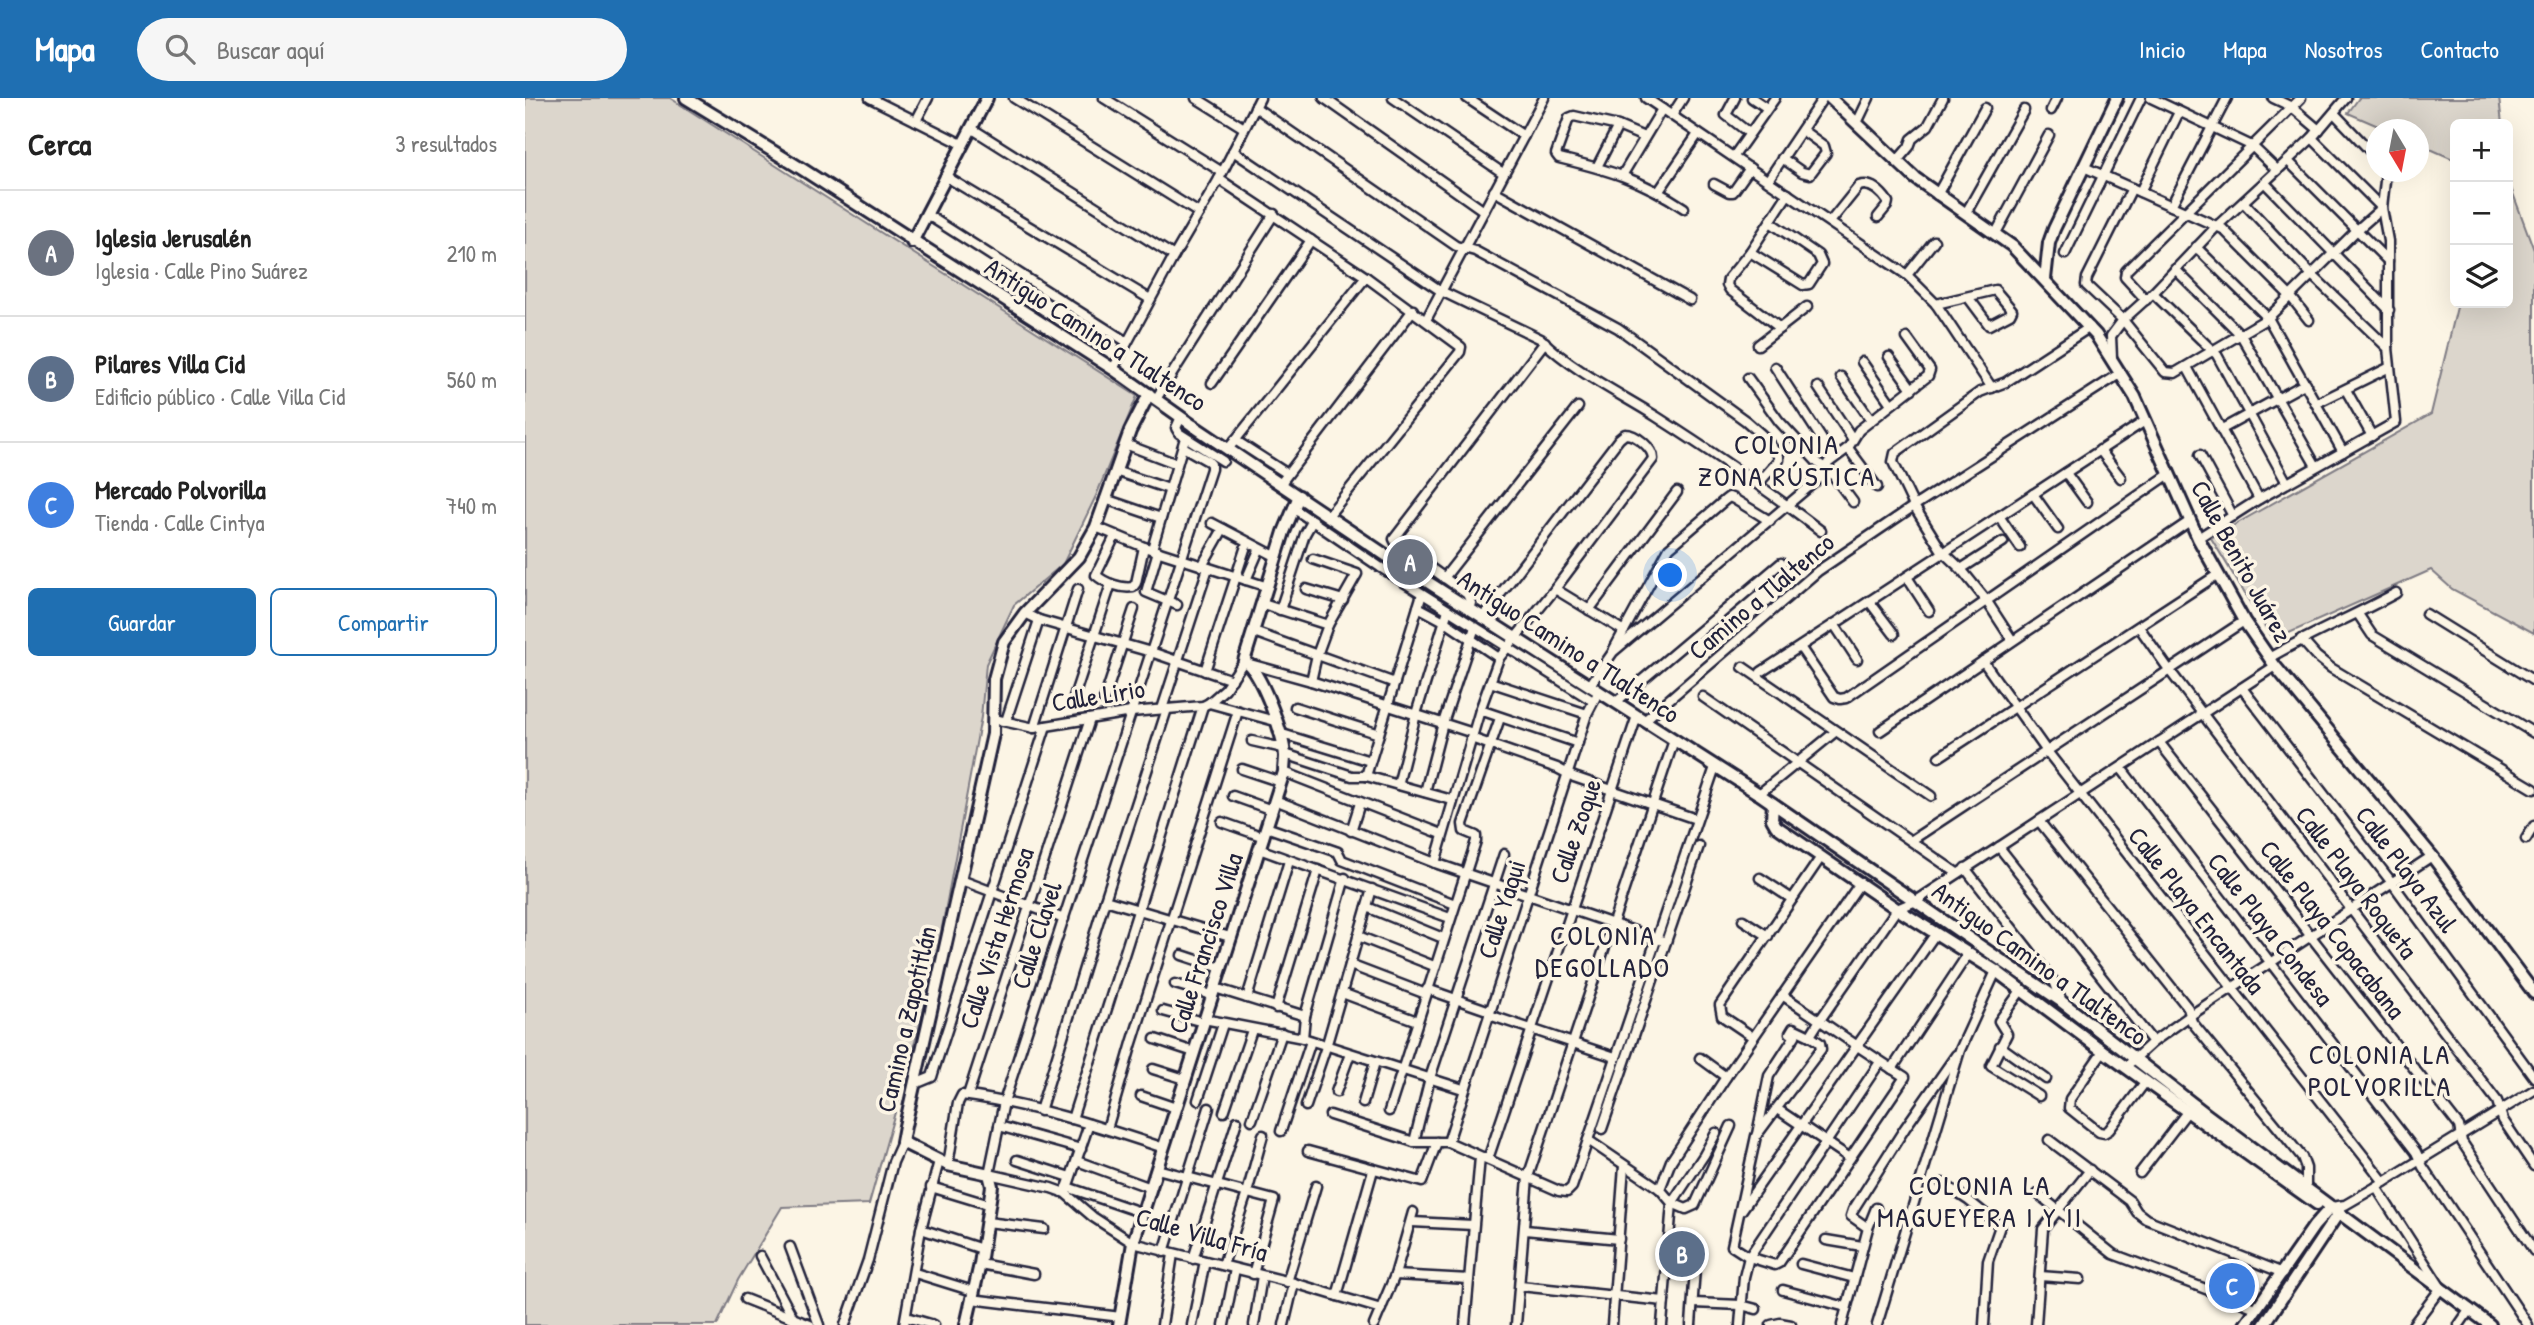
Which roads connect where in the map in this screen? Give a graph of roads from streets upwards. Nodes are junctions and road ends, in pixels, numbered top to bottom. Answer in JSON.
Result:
{"nodes":[{"id":1,"x":686,"y":98,"type":"edge"},
{"id":2,"x":870,"y":98,"type":"edge"},
{"id":3,"x":928,"y":98,"type":"edge"},
{"id":4,"x":987,"y":98,"type":"edge"},
{"id":5,"x":1014,"y":98,"type":"edge"},
{"id":6,"x":1104,"y":98,"type":"edge"},
{"id":7,"x":1196,"y":98,"type":"edge"},
{"id":8,"x":1260,"y":98,"type":"edge"},
{"id":9,"x":1324,"y":98,"type":"edge"},
{"id":10,"x":1393,"y":98,"type":"edge"},
{"id":11,"x":1467,"y":98,"type":"edge"},
{"id":12,"x":1544,"y":98,"type":"edge"},
{"id":13,"x":1646,"y":98,"type":"edge"},
{"id":14,"x":1683,"y":98,"type":"edge"},
{"id":15,"x":1735,"y":98,"type":"edge"},
{"id":16,"x":1752,"y":98,"type":"edge"},
{"id":17,"x":1775,"y":98,"type":"edge"},
{"id":18,"x":1823,"y":98,"type":"edge"},
{"id":19,"x":1869,"y":98,"type":"edge"},
{"id":20,"x":1943,"y":98,"type":"edge"},
{"id":21,"x":2057,"y":98,"type":"edge"},
{"id":22,"x":2117,"y":98,"type":"edge"},
{"id":23,"x":2141,"y":98,"type":"edge"},
{"id":24,"x":2151,"y":98,"type":"edge"},
{"id":25,"x":2227,"y":98,"type":"edge"},
{"id":26,"x":2273,"y":98,"type":"edge"},
{"id":27,"x":2301,"y":98,"type":"edge"},
{"id":28,"x":2346,"y":98,"type":"edge"},
{"id":29,"x":1836,"y":100,"type":"edge"},
{"id":30,"x":698,"y":101,"type":"edge"},
{"id":31,"x":1255,"y":107,"type":"junction"},
{"id":32,"x":2293,"y":107,"type":"junction"},
{"id":33,"x":1662,"y":108,"type":"junction"},
{"id":34,"x":1767,"y":108,"type":"junction"},
{"id":35,"x":1985,"y":108,"type":"dead end"},
{"id":36,"x":2024,"y":110,"type":"dead end"},
{"id":37,"x":2051,"y":110,"type":"dead end"},
{"id":38,"x":2179,"y":112,"type":"junction"},
{"id":39,"x":2335,"y":113,"type":"junction"},
{"id":40,"x":1672,"y":115,"type":"junction"},
{"id":41,"x":916,"y":121,"type":"junction"},
{"id":42,"x":1857,"y":123,"type":"junction"},
{"id":43,"x":1618,"y":126,"type":"junction"},
{"id":44,"x":971,"y":128,"type":"junction"},
{"id":45,"x":1244,"y":128,"type":"junction"},
{"id":46,"x":2211,"y":128,"type":"junction"},
{"id":47,"x":1802,"y":130,"type":"junction"},
{"id":48,"x":2319,"y":130,"type":"junction"},
{"id":49,"x":1698,"y":134,"type":"junction"},
{"id":50,"x":1749,"y":134,"type":"junction"},
{"id":51,"x":2049,"y":135,"type":"dead end"},
{"id":52,"x":1524,"y":136,"type":"junction"},
{"id":53,"x":1644,"y":137,"type":"junction"},
{"id":54,"x":2312,"y":138,"type":"junction"},
{"id":55,"x":962,"y":145,"type":"junction"},
{"id":56,"x":2252,"y":146,"type":"junction"},
{"id":57,"x":2366,"y":146,"type":"edge"},
{"id":58,"x":1233,"y":150,"type":"junction"},
{"id":59,"x":1734,"y":156,"type":"junction"},
{"id":60,"x":1782,"y":158,"type":"junction"},
{"id":61,"x":2288,"y":160,"type":"junction"},
{"id":62,"x":1897,"y":161,"type":"junction"},
{"id":63,"x":1597,"y":167,"type":"junction"},
{"id":64,"x":2084,"y":167,"type":"junction"},
{"id":65,"x":1750,"y":168,"type":"junction"},
{"id":66,"x":2277,"y":170,"type":"junction"},
{"id":67,"x":1503,"y":173,"type":"junction"},
{"id":68,"x":1623,"y":174,"type":"junction"},
{"id":69,"x":1221,"y":175,"type":"junction"},
{"id":70,"x":946,"y":176,"type":"junction"},
{"id":71,"x":2103,"y":176,"type":"junction"},
{"id":72,"x":1768,"y":180,"type":"junction"},
{"id":73,"x":2385,"y":182,"type":"edge"},
{"id":74,"x":2265,"y":183,"type":"junction"},
{"id":75,"x":1714,"y":184,"type":"dead end"},
{"id":76,"x":2136,"y":190,"type":"junction"},
{"id":77,"x":1494,"y":191,"type":"junction"},
{"id":78,"x":1659,"y":191,"type":"junction"},
{"id":79,"x":1789,"y":194,"type":"junction"},
{"id":80,"x":1937,"y":195,"type":"junction"},
{"id":81,"x":2244,"y":204,"type":"junction"},
{"id":82,"x":2171,"y":206,"type":"junction"},
{"id":83,"x":1684,"y":208,"type":"dead end"},
{"id":84,"x":2382,"y":208,"type":"junction"},
{"id":85,"x":1484,"y":211,"type":"junction"},
{"id":86,"x":1199,"y":213,"type":"junction"},
{"id":87,"x":1966,"y":213,"type":"junction"},
{"id":88,"x":2186,"y":213,"type":"junction"},
{"id":89,"x":926,"y":214,"type":"junction"},
{"id":90,"x":1274,"y":214,"type":"junction"},
{"id":91,"x":1878,"y":217,"type":"dead end"},
{"id":92,"x":1770,"y":222,"type":"junction"},
{"id":93,"x":1831,"y":222,"type":"junction"},
{"id":94,"x":2216,"y":227,"type":"junction"},
{"id":95,"x":2357,"y":230,"type":"junction"},
{"id":96,"x":1996,"y":233,"type":"junction"},
{"id":97,"x":1311,"y":240,"type":"junction"},
{"id":98,"x":1934,"y":241,"type":"dead end"},
{"id":99,"x":912,"y":242,"type":"junction"},
{"id":100,"x":2196,"y":247,"type":"junction"},
{"id":101,"x":1464,"y":248,"type":"junction"},
{"id":102,"x":1750,"y":252,"type":"junction"},
{"id":103,"x":2335,"y":252,"type":"junction"},
{"id":104,"x":2065,"y":254,"type":"dead end"},
{"id":105,"x":1174,"y":256,"type":"junction"},
{"id":106,"x":2388,"y":261,"type":"junction"},
{"id":107,"x":2175,"y":269,"type":"junction"},
{"id":108,"x":1907,"y":275,"type":"junction"},
{"id":109,"x":2312,"y":275,"type":"junction"},
{"id":110,"x":1366,"y":277,"type":"junction"},
{"id":111,"x":2045,"y":279,"type":"junction"},
{"id":112,"x":1441,"y":291,"type":"junction"},
{"id":113,"x":2153,"y":293,"type":"junction"},
{"id":114,"x":1968,"y":297,"type":"junction"},
{"id":115,"x":2291,"y":297,"type":"junction"},
{"id":116,"x":1150,"y":299,"type":"junction"},
{"id":117,"x":1690,"y":300,"type":"dead end"},
{"id":118,"x":2146,"y":300,"type":"junction"},
{"id":119,"x":1936,"y":304,"type":"junction"},
{"id":120,"x":1807,"y":307,"type":"dead end"},
{"id":121,"x":1413,"y":310,"type":"junction"},
{"id":122,"x":2389,"y":310,"type":"junction"},
{"id":123,"x":2268,"y":318,"type":"junction"},
{"id":124,"x":1426,"y":320,"type":"junction"},
{"id":125,"x":2123,"y":320,"type":"junction"},
{"id":126,"x":2309,"y":320,"type":"dead end"},
{"id":127,"x":2090,"y":327,"type":"junction"},
{"id":128,"x":1780,"y":328,"type":"junction"},
{"id":129,"x":2241,"y":335,"type":"junction"},
{"id":130,"x":1907,"y":338,"type":"dead end"},
{"id":131,"x":1127,"y":342,"type":"junction"},
{"id":132,"x":1545,"y":342,"type":"junction"},
{"id":133,"x":1758,"y":345,"type":"dead end"},
{"id":134,"x":2388,"y":348,"type":"junction"},
{"id":135,"x":2212,"y":352,"type":"junction"},
{"id":136,"x":1889,"y":357,"type":"dead end"},
{"id":137,"x":2112,"y":359,"type":"junction"},
{"id":138,"x":1862,"y":362,"type":"dead end"},
{"id":139,"x":1775,"y":367,"type":"dead end"},
{"id":140,"x":2187,"y":367,"type":"junction"},
{"id":141,"x":2391,"y":367,"type":"junction"},
{"id":142,"x":1113,"y":369,"type":"junction"},
{"id":143,"x":2121,"y":373,"type":"junction"},
{"id":144,"x":1841,"y":377,"type":"dead end"},
{"id":145,"x":1748,"y":379,"type":"dead end"},
{"id":146,"x":1212,"y":383,"type":"dead end"},
{"id":147,"x":2306,"y":383,"type":"junction"},
{"id":148,"x":1818,"y":387,"type":"dead end"},
{"id":149,"x":1992,"y":388,"type":"junction"},
{"id":150,"x":1912,"y":389,"type":"junction"},
{"id":151,"x":2346,"y":390,"type":"junction"},
{"id":152,"x":1152,"y":396,"type":"junction"},
{"id":153,"x":2278,"y":398,"type":"junction"},
{"id":154,"x":2317,"y":403,"type":"junction"},
{"id":155,"x":1891,"y":404,"type":"junction"},
{"id":156,"x":1577,"y":407,"type":"dead end"},
{"id":157,"x":2250,"y":414,"type":"junction"},
{"id":158,"x":1181,"y":417,"type":"junction"},
{"id":159,"x":1871,"y":420,"type":"junction"},
{"id":160,"x":2145,"y":421,"type":"junction"},
{"id":161,"x":2222,"y":429,"type":"junction"},
{"id":162,"x":2372,"y":436,"type":"junction"},
{"id":163,"x":1852,"y":439,"type":"junction"},
{"id":164,"x":1184,"y":442,"type":"junction"},
{"id":165,"x":1125,"y":444,"type":"junction"},
{"id":166,"x":1232,"y":444,"type":"junction"},
{"id":167,"x":1848,"y":447,"type":"junction"},
{"id":168,"x":2100,"y":450,"type":"junction"},
{"id":169,"x":2343,"y":452,"type":"junction"},
{"id":170,"x":2200,"y":455,"type":"dead end"},
{"id":171,"x":1834,"y":458,"type":"junction"},
{"id":172,"x":1223,"y":461,"type":"dead end"},
{"id":173,"x":1177,"y":464,"type":"junction"},
{"id":174,"x":2316,"y":466,"type":"junction"},
{"id":175,"x":1825,"y":468,"type":"junction"},
{"id":176,"x":1115,"y":471,"type":"junction"},
{"id":177,"x":2066,"y":473,"type":"junction"},
{"id":178,"x":2168,"y":475,"type":"junction"},
{"id":179,"x":1284,"y":478,"type":"junction"},
{"id":180,"x":2121,"y":478,"type":"dead end"},
{"id":181,"x":1758,"y":484,"type":"junction"},
{"id":182,"x":2287,"y":484,"type":"junction"},
{"id":183,"x":1877,"y":487,"type":"dead end"},
{"id":184,"x":1169,"y":489,"type":"junction"},
{"id":185,"x":1677,"y":492,"type":"dead end"},
{"id":186,"x":2033,"y":494,"type":"junction"},
{"id":187,"x":1299,"y":496,"type":"junction"},
{"id":188,"x":1105,"y":499,"type":"junction"},
{"id":189,"x":2259,"y":499,"type":"junction"},
{"id":190,"x":1853,"y":502,"type":"dead end"},
{"id":191,"x":2087,"y":502,"type":"dead end"},
{"id":192,"x":1788,"y":506,"type":"junction"},
{"id":193,"x":1914,"y":506,"type":"junction"},
{"id":194,"x":1293,"y":508,"type":"junction"},
{"id":195,"x":1328,"y":516,"type":"junction"},
{"id":196,"x":1999,"y":516,"type":"junction"},
{"id":197,"x":2233,"y":516,"type":"junction"},
{"id":198,"x":1161,"y":518,"type":"junction"},
{"id":199,"x":1313,"y":520,"type":"junction"},
{"id":200,"x":1770,"y":521,"type":"junction"},
{"id":201,"x":2190,"y":521,"type":"junction"},
{"id":202,"x":1212,"y":523,"type":"dead end"},
{"id":203,"x":1095,"y":527,"type":"junction"},
{"id":204,"x":1223,"y":529,"type":"junction"},
{"id":205,"x":2058,"y":529,"type":"dead end"},
{"id":206,"x":1821,"y":531,"type":"dead end"},
{"id":207,"x":1115,"y":536,"type":"junction"},
{"id":208,"x":2198,"y":538,"type":"junction"},
{"id":209,"x":2003,"y":542,"type":"dead end"},
{"id":210,"x":1247,"y":543,"type":"junction"},
{"id":211,"x":2020,"y":547,"type":"dead end"},
{"id":212,"x":1151,"y":549,"type":"junction"},
{"id":213,"x":1259,"y":550,"type":"junction"},
{"id":214,"x":1942,"y":551,"type":"junction"},
{"id":215,"x":1277,"y":557,"type":"junction"},
{"id":216,"x":1181,"y":559,"type":"junction"},
{"id":217,"x":1313,"y":559,"type":"dead end"},
{"id":218,"x":1781,"y":563,"type":"dead end"},
{"id":219,"x":1205,"y":567,"type":"junction"},
{"id":220,"x":1961,"y":569,"type":"junction"},
{"id":221,"x":2217,"y":575,"type":"junction"},
{"id":222,"x":1235,"y":577,"type":"junction"},
{"id":223,"x":1907,"y":577,"type":"junction"},
{"id":224,"x":1444,"y":578,"type":"junction"},
{"id":225,"x":1246,"y":580,"type":"junction"},
{"id":226,"x":1111,"y":584,"type":"junction"},
{"id":227,"x":1268,"y":587,"type":"junction"},
{"id":228,"x":1077,"y":589,"type":"dead end"},
{"id":229,"x":1306,"y":589,"type":"dead end"},
{"id":230,"x":1555,"y":589,"type":"junction"},
{"id":231,"x":2396,"y":593,"type":"dead end"},
{"id":232,"x":1422,"y":594,"type":"junction"},
{"id":233,"x":1343,"y":600,"type":"junction"},
{"id":234,"x":1986,"y":600,"type":"junction"},
{"id":235,"x":1869,"y":601,"type":"junction"},
{"id":236,"x":1167,"y":603,"type":"junction"},
{"id":237,"x":1263,"y":604,"type":"junction"},
{"id":238,"x":1177,"y":605,"type":"dead end"},
{"id":239,"x":1417,"y":607,"type":"junction"},
{"id":240,"x":1134,"y":608,"type":"dead end"},
{"id":241,"x":1469,"y":609,"type":"junction"},
{"id":242,"x":1280,"y":610,"type":"junction"},
{"id":243,"x":1448,"y":610,"type":"junction"},
{"id":244,"x":1589,"y":610,"type":"junction"},
{"id":245,"x":1929,"y":611,"type":"dead end"},
{"id":246,"x":1025,"y":613,"type":"junction"},
{"id":247,"x":2358,"y":614,"type":"junction"},
{"id":248,"x":2426,"y":614,"type":"dead end"},
{"id":249,"x":1039,"y":620,"type":"junction"},
{"id":250,"x":1444,"y":621,"type":"junction"},
{"id":251,"x":2244,"y":621,"type":"junction"},
{"id":252,"x":1479,"y":622,"type":"junction"},
{"id":253,"x":1834,"y":624,"type":"junction"},
{"id":254,"x":1328,"y":625,"type":"junction"},
{"id":255,"x":1066,"y":627,"type":"junction"},
{"id":256,"x":2140,"y":627,"type":"junction"},
{"id":257,"x":1624,"y":631,"type":"junction"},
{"id":258,"x":1254,"y":632,"type":"junction"},
{"id":259,"x":1894,"y":634,"type":"dead end"},
{"id":260,"x":1094,"y":636,"type":"junction"},
{"id":261,"x":1516,"y":638,"type":"junction"},
{"id":262,"x":1470,"y":639,"type":"junction"},
{"id":263,"x":2301,"y":639,"type":"junction"},
{"id":264,"x":2012,"y":640,"type":"junction"},
{"id":265,"x":1122,"y":645,"type":"junction"},
{"id":266,"x":1800,"y":647,"type":"junction"},
{"id":267,"x":1506,"y":648,"type":"junction"},
{"id":268,"x":1151,"y":652,"type":"junction"},
{"id":269,"x":1613,"y":652,"type":"junction"},
{"id":270,"x":1317,"y":655,"type":"junction"},
{"id":271,"x":1499,"y":658,"type":"junction"},
{"id":272,"x":1857,"y":659,"type":"dead end"},
{"id":273,"x":1178,"y":661,"type":"junction"},
{"id":274,"x":1983,"y":661,"type":"junction"},
{"id":275,"x":2272,"y":662,"type":"junction"},
{"id":276,"x":1247,"y":663,"type":"junction"},
{"id":277,"x":1743,"y":667,"type":"dead end"},
{"id":278,"x":1205,"y":671,"type":"junction"},
{"id":279,"x":2170,"y":671,"type":"junction"},
{"id":280,"x":1761,"y":672,"type":"dead end"},
{"id":281,"x":1232,"y":680,"type":"junction"},
{"id":282,"x":1311,"y":681,"type":"junction"},
{"id":283,"x":2534,"y":681,"type":"edge"},
{"id":284,"x":1490,"y":682,"type":"junction"},
{"id":285,"x":1395,"y":683,"type":"junction"},
{"id":286,"x":2242,"y":688,"type":"junction"},
{"id":287,"x":1594,"y":692,"type":"junction"},
{"id":288,"x":1703,"y":697,"type":"dead end"},
{"id":289,"x":1073,"y":700,"type":"dead end"},
{"id":290,"x":1104,"y":700,"type":"dead end"},
{"id":291,"x":1616,"y":702,"type":"junction"},
{"id":292,"x":1206,"y":704,"type":"junction"},
{"id":293,"x":1387,"y":705,"type":"junction"},
{"id":294,"x":1294,"y":707,"type":"dead end"},
{"id":295,"x":2015,"y":707,"type":"junction"},
{"id":296,"x":1165,"y":709,"type":"junction"},
{"id":297,"x":1480,"y":710,"type":"junction"},
{"id":298,"x":1238,"y":711,"type":"junction"},
{"id":299,"x":1131,"y":712,"type":"junction"},
{"id":300,"x":1416,"y":714,"type":"junction"},
{"id":301,"x":1587,"y":714,"type":"junction"},
{"id":302,"x":2203,"y":714,"type":"junction"},
{"id":303,"x":1500,"y":718,"type":"junction"},
{"id":304,"x":994,"y":719,"type":"junction"},
{"id":305,"x":1090,"y":719,"type":"junction"},
{"id":306,"x":1640,"y":719,"type":"junction"},
{"id":307,"x":1006,"y":721,"type":"junction"},
{"id":308,"x":1275,"y":721,"type":"junction"},
{"id":309,"x":1443,"y":723,"type":"junction"},
{"id":310,"x":1046,"y":726,"type":"junction"},
{"id":311,"x":1034,"y":727,"type":"junction"},
{"id":312,"x":1880,"y":731,"type":"dead end"},
{"id":313,"x":1835,"y":732,"type":"junction"},
{"id":314,"x":1279,"y":733,"type":"junction"},
{"id":315,"x":2534,"y":733,"type":"edge"},
{"id":316,"x":1379,"y":734,"type":"junction"},
{"id":317,"x":1472,"y":735,"type":"junction"},
{"id":318,"x":1674,"y":740,"type":"junction"},
{"id":319,"x":1251,"y":741,"type":"dead end"},
{"id":320,"x":2159,"y":742,"type":"junction"},
{"id":321,"x":1578,"y":743,"type":"junction"},
{"id":322,"x":1492,"y":745,"type":"junction"},
{"id":323,"x":2046,"y":750,"type":"junction"},
{"id":324,"x":1284,"y":751,"type":"junction"},
{"id":325,"x":1939,"y":757,"type":"dead end"},
{"id":326,"x":1370,"y":761,"type":"junction"},
{"id":327,"x":1798,"y":762,"type":"junction"},
{"id":328,"x":1715,"y":767,"type":"junction"},
{"id":329,"x":2121,"y":768,"type":"junction"},
{"id":330,"x":1242,"y":769,"type":"dead end"},
{"id":331,"x":1569,"y":773,"type":"junction"},
{"id":332,"x":1366,"y":776,"type":"junction"},
{"id":333,"x":1282,"y":777,"type":"junction"},
{"id":334,"x":1398,"y":785,"type":"junction"},
{"id":335,"x":2534,"y":789,"type":"edge"},
{"id":336,"x":1611,"y":790,"type":"junction"},
{"id":337,"x":1425,"y":792,"type":"junction"},
{"id":338,"x":1759,"y":794,"type":"junction"},
{"id":339,"x":2079,"y":794,"type":"junction"},
{"id":340,"x":1233,"y":796,"type":"dead end"},
{"id":341,"x":1931,"y":796,"type":"dead end"},
{"id":342,"x":1452,"y":800,"type":"junction"},
{"id":343,"x":1360,"y":803,"type":"junction"},
{"id":344,"x":1652,"y":803,"type":"junction"},
{"id":345,"x":1773,"y":804,"type":"junction"},
{"id":346,"x":1273,"y":805,"type":"junction"},
{"id":347,"x":1696,"y":819,"type":"junction"},
{"id":348,"x":2039,"y":821,"type":"junction"},
{"id":349,"x":1222,"y":822,"type":"dead end"},
{"id":350,"x":2534,"y":826,"type":"edge"},
{"id":351,"x":1352,"y":831,"type":"junction"},
{"id":352,"x":1265,"y":832,"type":"junction"},
{"id":353,"x":1443,"y":834,"type":"junction"},
{"id":354,"x":2526,"y":838,"type":"dead end"},
{"id":355,"x":1912,"y":840,"type":"junction"},
{"id":356,"x":1699,"y":846,"type":"dead end"},
{"id":357,"x":1999,"y":847,"type":"junction"},
{"id":358,"x":1259,"y":849,"type":"junction"},
{"id":359,"x":1504,"y":854,"type":"dead end"},
{"id":360,"x":2432,"y":856,"type":"junction"},
{"id":361,"x":1821,"y":857,"type":"junction"},
{"id":362,"x":1289,"y":861,"type":"junction"},
{"id":363,"x":1435,"y":863,"type":"junction"},
{"id":364,"x":1318,"y":870,"type":"junction"},
{"id":365,"x":1961,"y":871,"type":"junction"},
{"id":366,"x":1466,"y":873,"type":"junction"},
{"id":367,"x":1345,"y":878,"type":"junction"},
{"id":368,"x":1761,"y":878,"type":"dead end"},
{"id":369,"x":961,"y":880,"type":"junction"},
{"id":370,"x":1494,"y":883,"type":"junction"},
{"id":371,"x":1860,"y":883,"type":"junction"},
{"id":372,"x":2393,"y":884,"type":"junction"},
{"id":373,"x":1372,"y":889,"type":"junction"},
{"id":374,"x":992,"y":892,"type":"junction"},
{"id":375,"x":1527,"y":894,"type":"junction"},
{"id":376,"x":1105,"y":900,"type":"junction"},
{"id":377,"x":1792,"y":900,"type":"junction"},
{"id":378,"x":1916,"y":901,"type":"junction"},
{"id":379,"x":1455,"y":904,"type":"junction"},
{"id":380,"x":1028,"y":906,"type":"junction"},
{"id":381,"x":1367,"y":907,"type":"junction"},
{"id":382,"x":1138,"y":909,"type":"junction"},
{"id":383,"x":1571,"y":909,"type":"junction"},
{"id":384,"x":1897,"y":909,"type":"junction"},
{"id":385,"x":2353,"y":909,"type":"junction"},
{"id":386,"x":1450,"y":918,"type":"junction"},
{"id":387,"x":1064,"y":919,"type":"junction"},
{"id":388,"x":1171,"y":919,"type":"junction"},
{"id":389,"x":1743,"y":920,"type":"dead end"},
{"id":390,"x":1612,"y":923,"type":"junction"},
{"id":391,"x":1936,"y":933,"type":"junction"},
{"id":392,"x":2312,"y":935,"type":"junction"},
{"id":393,"x":1358,"y":936,"type":"junction"},
{"id":394,"x":1768,"y":936,"type":"junction"},
{"id":395,"x":1230,"y":937,"type":"junction"},
{"id":396,"x":1655,"y":937,"type":"junction"},
{"id":397,"x":1444,"y":938,"type":"junction"},
{"id":398,"x":1667,"y":942,"type":"junction"},
{"id":399,"x":1968,"y":954,"type":"junction"},
{"id":400,"x":1182,"y":955,"type":"dead end"},
{"id":401,"x":2269,"y":963,"type":"junction"},
{"id":402,"x":1350,"y":965,"type":"junction"},
{"id":403,"x":1434,"y":966,"type":"junction"},
{"id":404,"x":1221,"y":968,"type":"junction"},
{"id":405,"x":1996,"y":971,"type":"junction"},
{"id":406,"x":1175,"y":984,"type":"dead end"},
{"id":407,"x":2232,"y":988,"type":"junction"},
{"id":408,"x":2022,"y":989,"type":"junction"},
{"id":409,"x":1214,"y":991,"type":"junction"},
{"id":410,"x":1426,"y":992,"type":"junction"},
{"id":411,"x":1342,"y":993,"type":"junction"},
{"id":412,"x":2534,"y":993,"type":"edge"},
{"id":413,"x":1782,"y":995,"type":"junction"},
{"id":414,"x":1247,"y":998,"type":"junction"},
{"id":415,"x":1457,"y":999,"type":"junction"},
{"id":416,"x":2062,"y":1002,"type":"junction"},
{"id":417,"x":1276,"y":1008,"type":"junction"},
{"id":418,"x":1163,"y":1011,"type":"dead end"},
{"id":419,"x":1490,"y":1013,"type":"junction"},
{"id":420,"x":2191,"y":1015,"type":"junction"},
{"id":421,"x":1305,"y":1016,"type":"junction"},
{"id":422,"x":1821,"y":1020,"type":"junction"},
{"id":423,"x":1204,"y":1021,"type":"junction"},
{"id":424,"x":1417,"y":1021,"type":"junction"},
{"id":425,"x":1223,"y":1024,"type":"junction"},
{"id":426,"x":1531,"y":1028,"type":"junction"},
{"id":427,"x":1252,"y":1030,"type":"junction"},
{"id":428,"x":1282,"y":1034,"type":"junction"},
{"id":429,"x":1810,"y":1036,"type":"junction"},
{"id":430,"x":1753,"y":1037,"type":"junction"},
{"id":431,"x":1155,"y":1039,"type":"dead end"},
{"id":432,"x":1307,"y":1040,"type":"junction"},
{"id":433,"x":1573,"y":1042,"type":"junction"},
{"id":434,"x":2153,"y":1042,"type":"junction"},
{"id":435,"x":1858,"y":1046,"type":"junction"},
{"id":436,"x":2000,"y":1046,"type":"junction"},
{"id":437,"x":1326,"y":1047,"type":"junction"},
{"id":438,"x":1960,"y":1050,"type":"junction"},
{"id":439,"x":2103,"y":1051,"type":"junction"},
{"id":440,"x":1194,"y":1052,"type":"junction"},
{"id":441,"x":1350,"y":1054,"type":"junction"},
{"id":442,"x":1615,"y":1057,"type":"junction"},
{"id":443,"x":1700,"y":1058,"type":"dead end"},
{"id":444,"x":1375,"y":1062,"type":"junction"},
{"id":445,"x":1880,"y":1062,"type":"junction"},
{"id":446,"x":2130,"y":1063,"type":"junction"},
{"id":447,"x":1153,"y":1069,"type":"dead end"},
{"id":448,"x":1892,"y":1069,"type":"junction"},
{"id":449,"x":1404,"y":1070,"type":"junction"},
{"id":450,"x":1726,"y":1077,"type":"junction"},
{"id":451,"x":2534,"y":1077,"type":"edge"},
{"id":452,"x":1430,"y":1078,"type":"junction"},
{"id":453,"x":1185,"y":1079,"type":"junction"},
{"id":454,"x":2046,"y":1079,"type":"dead end"},
{"id":455,"x":2146,"y":1082,"type":"junction"},
{"id":456,"x":915,"y":1084,"type":"junction"},
{"id":457,"x":1464,"y":1089,"type":"junction"},
{"id":458,"x":2534,"y":1090,"type":"edge"},
{"id":459,"x":1336,"y":1092,"type":"dead end"},
{"id":460,"x":968,"y":1096,"type":"junction"},
{"id":461,"x":1141,"y":1096,"type":"dead end"},
{"id":462,"x":2039,"y":1096,"type":"dead end"},
{"id":463,"x":1199,"y":1100,"type":"dead end"},
{"id":464,"x":1004,"y":1102,"type":"junction"},
{"id":465,"x":1363,"y":1103,"type":"dead end"},
{"id":466,"x":1305,"y":1106,"type":"dead end"},
{"id":467,"x":1176,"y":1108,"type":"junction"},
{"id":468,"x":1209,"y":1108,"type":"dead end"},
{"id":469,"x":1777,"y":1109,"type":"junction"},
{"id":470,"x":2501,"y":1110,"type":"junction"},
{"id":471,"x":1040,"y":1111,"type":"junction"},
{"id":472,"x":1389,"y":1111,"type":"dead end"},
{"id":473,"x":1224,"y":1112,"type":"dead end"},
{"id":474,"x":2187,"y":1112,"type":"junction"},
{"id":475,"x":1330,"y":1115,"type":"dead end"},
{"id":476,"x":2204,"y":1118,"type":"junction"},
{"id":477,"x":1072,"y":1119,"type":"junction"},
{"id":478,"x":1252,"y":1120,"type":"dead end"},
{"id":479,"x":1237,"y":1121,"type":"dead end"},
{"id":480,"x":1089,"y":1124,"type":"junction"},
{"id":481,"x":999,"y":1126,"type":"junction"},
{"id":482,"x":1731,"y":1126,"type":"dead end"},
{"id":483,"x":1802,"y":1127,"type":"junction"},
{"id":484,"x":1107,"y":1129,"type":"junction"},
{"id":485,"x":1602,"y":1129,"type":"dead end"},
{"id":486,"x":1281,"y":1131,"type":"dead end"},
{"id":487,"x":1716,"y":1133,"type":"dead end"},
{"id":488,"x":2461,"y":1134,"type":"junction"},
{"id":489,"x":1263,"y":1135,"type":"dead end"},
{"id":490,"x":1756,"y":1136,"type":"junction"},
{"id":491,"x":1588,"y":1140,"type":"junction"},
{"id":492,"x":2049,"y":1140,"type":"dead end"},
{"id":493,"x":902,"y":1142,"type":"junction"},
{"id":494,"x":1414,"y":1142,"type":"junction"},
{"id":495,"x":1437,"y":1142,"type":"junction"},
{"id":496,"x":1448,"y":1142,"type":"junction"},
{"id":497,"x":1826,"y":1143,"type":"junction"},
{"id":498,"x":1164,"y":1148,"type":"junction"},
{"id":499,"x":1081,"y":1149,"type":"junction"},
{"id":500,"x":1308,"y":1151,"type":"dead end"},
{"id":501,"x":1704,"y":1155,"type":"junction"},
{"id":502,"x":1484,"y":1158,"type":"junction"},
{"id":503,"x":1850,"y":1158,"type":"junction"},
{"id":504,"x":2421,"y":1159,"type":"junction"},
{"id":505,"x":1017,"y":1160,"type":"dead end"},
{"id":506,"x":1077,"y":1161,"type":"junction"},
{"id":507,"x":2264,"y":1162,"type":"junction"},
{"id":508,"x":943,"y":1163,"type":"junction"},
{"id":509,"x":1716,"y":1163,"type":"junction"},
{"id":510,"x":1624,"y":1166,"type":"junction"},
{"id":511,"x":2534,"y":1166,"type":"edge"},
{"id":512,"x":1157,"y":1169,"type":"junction"},
{"id":513,"x":1373,"y":1170,"type":"junction"},
{"id":514,"x":2090,"y":1170,"type":"junction"},
{"id":515,"x":2140,"y":1173,"type":"dead end"},
{"id":516,"x":989,"y":1174,"type":"junction"},
{"id":517,"x":1070,"y":1177,"type":"junction"},
{"id":518,"x":1528,"y":1177,"type":"junction"},
{"id":519,"x":1186,"y":1178,"type":"junction"},
{"id":520,"x":1942,"y":1183,"type":"dead end"},
{"id":521,"x":2380,"y":1185,"type":"junction"},
{"id":522,"x":1217,"y":1186,"type":"junction"},
{"id":523,"x":1316,"y":1186,"type":"dead end"},
{"id":524,"x":931,"y":1187,"type":"junction"},
{"id":525,"x":2306,"y":1187,"type":"junction"},
{"id":526,"x":1151,"y":1188,"type":"junction"},
{"id":527,"x":1660,"y":1189,"type":"junction"},
{"id":528,"x":1066,"y":1190,"type":"junction"},
{"id":529,"x":1247,"y":1193,"type":"junction"},
{"id":530,"x":2038,"y":1194,"type":"dead end"},
{"id":531,"x":1672,"y":1203,"type":"junction"},
{"id":532,"x":990,"y":1205,"type":"junction"},
{"id":533,"x":1876,"y":1208,"type":"dead end"},
{"id":534,"x":2057,"y":1209,"type":"junction"},
{"id":535,"x":2335,"y":1210,"type":"junction"},
{"id":536,"x":1143,"y":1213,"type":"junction"},
{"id":537,"x":1739,"y":1213,"type":"junction"},
{"id":538,"x":987,"y":1222,"type":"junction"},
{"id":539,"x":1473,"y":1225,"type":"junction"},
{"id":540,"x":1868,"y":1228,"type":"junction"},
{"id":541,"x":921,"y":1229,"type":"junction"},
{"id":542,"x":1044,"y":1229,"type":"dead end"},
{"id":543,"x":1525,"y":1230,"type":"junction"},
{"id":544,"x":1619,"y":1239,"type":"junction"},
{"id":545,"x":1826,"y":1240,"type":"dead end"},
{"id":546,"x":1133,"y":1243,"type":"junction"},
{"id":547,"x":1670,"y":1243,"type":"junction"},
{"id":548,"x":1863,"y":1246,"type":"junction"},
{"id":549,"x":790,"y":1247,"type":"dead end"},
{"id":550,"x":982,"y":1250,"type":"junction"},
{"id":551,"x":2534,"y":1251,"type":"edge"},
{"id":552,"x":1168,"y":1253,"type":"junction"},
{"id":553,"x":760,"y":1256,"type":"dead end"},
{"id":554,"x":1749,"y":1257,"type":"junction"},
{"id":555,"x":1193,"y":1259,"type":"junction"},
{"id":556,"x":1205,"y":1261,"type":"junction"},
{"id":557,"x":980,"y":1264,"type":"junction"},
{"id":558,"x":1801,"y":1264,"type":"dead end"},
{"id":559,"x":1223,"y":1265,"type":"junction"},
{"id":560,"x":1234,"y":1269,"type":"junction"},
{"id":561,"x":915,"y":1273,"type":"junction"},
{"id":562,"x":2283,"y":1273,"type":"junction"},
{"id":563,"x":1034,"y":1274,"type":"dead end"},
{"id":564,"x":1252,"y":1274,"type":"junction"},
{"id":565,"x":1395,"y":1275,"type":"junction"},
{"id":566,"x":1262,"y":1276,"type":"junction"},
{"id":567,"x":2040,"y":1276,"type":"junction"},
{"id":568,"x":1854,"y":1278,"type":"junction"},
{"id":569,"x":1469,"y":1279,"type":"junction"},
{"id":570,"x":2080,"y":1279,"type":"dead end"},
{"id":571,"x":1290,"y":1283,"type":"junction"},
{"id":572,"x":1520,"y":1286,"type":"junction"},
{"id":573,"x":2441,"y":1288,"type":"junction"},
{"id":574,"x":1783,"y":1290,"type":"dead end"},
{"id":575,"x":1615,"y":1294,"type":"junction"},
{"id":576,"x":972,"y":1295,"type":"junction"},
{"id":577,"x":1337,"y":1296,"type":"junction"},
{"id":578,"x":745,"y":1298,"type":"dead end"},
{"id":579,"x":1664,"y":1301,"type":"junction"},
{"id":580,"x":1694,"y":1303,"type":"junction"},
{"id":581,"x":1741,"y":1305,"type":"junction"},
{"id":582,"x":1846,"y":1307,"type":"junction"},
{"id":583,"x":1756,"y":1308,"type":"dead end"},
{"id":584,"x":2256,"y":1308,"type":"junction"},
{"id":585,"x":2470,"y":1309,"type":"junction"},
{"id":586,"x":1381,"y":1310,"type":"junction"},
{"id":587,"x":793,"y":1318,"type":"junction"},
{"id":588,"x":905,"y":1321,"type":"edge"},
{"id":589,"x":1120,"y":1321,"type":"edge"},
{"id":590,"x":810,"y":1325,"type":"edge"},
{"id":591,"x":819,"y":1325,"type":"edge"},
{"id":592,"x":844,"y":1325,"type":"edge"},
{"id":593,"x":934,"y":1325,"type":"edge"},
{"id":594,"x":966,"y":1325,"type":"edge"},
{"id":595,"x":1162,"y":1325,"type":"edge"},
{"id":596,"x":1192,"y":1325,"type":"edge"},
{"id":597,"x":1224,"y":1325,"type":"edge"},
{"id":598,"x":1254,"y":1325,"type":"edge"},
{"id":599,"x":1284,"y":1325,"type":"edge"},
{"id":600,"x":1374,"y":1325,"type":"edge"},
{"id":601,"x":1465,"y":1325,"type":"edge"},
{"id":602,"x":1517,"y":1325,"type":"edge"},
{"id":603,"x":1612,"y":1325,"type":"edge"},
{"id":604,"x":1662,"y":1325,"type":"edge"},
{"id":605,"x":1691,"y":1325,"type":"edge"},
{"id":606,"x":1740,"y":1325,"type":"edge"},
{"id":607,"x":1771,"y":1325,"type":"edge"},
{"id":608,"x":1791,"y":1325,"type":"edge"},
{"id":609,"x":1842,"y":1325,"type":"edge"},
{"id":610,"x":1877,"y":1325,"type":"edge"},
{"id":611,"x":1984,"y":1325,"type":"edge"},
{"id":612,"x":2036,"y":1325,"type":"edge"},
{"id":613,"x":2245,"y":1325,"type":"edge"},
{"id":614,"x":2264,"y":1325,"type":"edge"},
{"id":615,"x":2413,"y":1325,"type":"edge"},
{"id":616,"x":2459,"y":1325,"type":"edge"},
{"id":617,"x":2490,"y":1325,"type":"edge"},
{"id":618,"x":2528,"y":1325,"type":"edge"}],
"edges":[{"from":1,"to":30,"type":"street","name":"Antiguo Camino a Tlaltenco"},
{"from":2,"to":41,"type":"street"},
{"from":3,"to":41,"type":"street"},
{"from":4,"to":44,"type":"street"},
{"from":5,"to":86,"type":"street"},
{"from":6,"to":69,"type":"street"},
{"from":7,"to":45,"type":"street"},
{"from":8,"to":31,"type":"street"},
{"from":9,"to":85,"type":"street"},
{"from":10,"to":67,"type":"street"},
{"from":11,"to":52,"type":"street"},
{"from":12,"to":52,"type":"street"},
{"from":13,"to":33,"type":"street"},
{"from":14,"to":40,"type":"street"},
{"from":15,"to":50,"type":"street"},
{"from":16,"to":34,"type":"street"},
{"from":17,"to":34,"type":"street"},
{"from":18,"to":47,"type":"street"},
{"from":19,"to":42,"type":"street"},
{"from":20,"to":62,"type":"street"},
{"from":21,"to":37,"type":"street"},
{"from":22,"to":64,"type":"street"},
{"from":23,"to":71,"type":"street"},
{"from":24,"to":38,"type":"street"},
{"from":25,"to":46,"type":"street"},
{"from":26,"to":32,"type":"street"},
{"from":27,"to":32,"type":"street"},
{"from":28,"to":39,"type":"street"},
{"from":29,"to":42,"type":"street","name":"Calle Benito Juárez"},
{"from":30,"to":99,"type":"street","name":"Antiguo Camino a Tlaltenco"},
{"from":31,"to":45,"type":"street"},
{"from":31,"to":101,"type":"street"},
{"from":32,"to":48,"type":"street"},
{"from":32,"to":56,"type":"street"},
{"from":33,"to":40,"type":"street"},
{"from":33,"to":53,"type":"street"},
{"from":34,"to":50,"type":"street"},
{"from":35,"to":80,"type":"street"},
{"from":36,"to":87,"type":"street"},
{"from":38,"to":46,"type":"street"},
{"from":38,"to":76,"type":"street"},
{"from":39,"to":48,"type":"street"},
{"from":39,"to":57,"type":"street"},
{"from":40,"to":49,"type":"street"},
{"from":41,"to":55,"type":"street"},
{"from":42,"to":62,"type":"street","name":"Calle Benito Juárez"},
{"from":43,"to":53,"type":"street"},
{"from":43,"to":63,"type":"street"},
{"from":43,"to":63,"type":"street"},
{"from":44,"to":55,"type":"street"},
{"from":44,"to":105,"type":"street"},
{"from":45,"to":58,"type":"street"},
{"from":46,"to":56,"type":"street"},
{"from":46,"to":82,"type":"street"},
{"from":47,"to":60,"type":"street"},
{"from":47,"to":60,"type":"street"},
{"from":48,"to":54,"type":"street"},
{"from":49,"to":59,"type":"street"},
{"from":49,"to":78,"type":"street"},
{"from":50,"to":59,"type":"street"},
{"from":51,"to":96,"type":"street"},
{"from":52,"to":67,"type":"street"},
{"from":53,"to":68,"type":"street"},
{"from":54,"to":61,"type":"street"},
{"from":54,"to":84,"type":"street"},
{"from":55,"to":70,"type":"street"},
{"from":56,"to":66,"type":"street"},
{"from":56,"to":88,"type":"street"},
{"from":58,"to":69,"type":"street"},
{"from":58,"to":112,"type":"street"},
{"from":59,"to":65,"type":"street"},
{"from":60,"to":72,"type":"street"},
{"from":61,"to":66,"type":"street"},
{"from":61,"to":95,"type":"street"},
{"from":62,"to":80,"type":"street","name":"Calle Benito Juárez"},
{"from":63,"to":68,"type":"street"},
{"from":64,"to":71,"type":"street"},
{"from":64,"to":111,"type":"street"},
{"from":65,"to":72,"type":"street"},
{"from":65,"to":75,"type":"street"},
{"from":66,"to":74,"type":"street"},
{"from":67,"to":77,"type":"street"},
{"from":68,"to":78,"type":"street"},
{"from":69,"to":86,"type":"street"},
{"from":69,"to":90,"type":"street"},
{"from":70,"to":89,"type":"street"},
{"from":70,"to":116,"type":"street"},
{"from":71,"to":76,"type":"street"},
{"from":71,"to":104,"type":"street"},
{"from":72,"to":79,"type":"street"},
{"from":73,"to":84,"type":"street"},
{"from":74,"to":81,"type":"street"},
{"from":74,"to":103,"type":"street"},
{"from":76,"to":82,"type":"street"},
{"from":76,"to":125,"type":"street"},
{"from":77,"to":85,"type":"street"},
{"from":77,"to":117,"type":"street"},
{"from":78,"to":83,"type":"street"},
{"from":79,"to":92,"type":"street"},
{"from":79,"to":93,"type":"street"},
{"from":80,"to":87,"type":"street","name":"Calle Benito Juárez"},
{"from":81,"to":94,"type":"street"},
{"from":81,"to":109,"type":"street"},
{"from":82,"to":88,"type":"street"},
{"from":84,"to":95,"type":"street"},
{"from":84,"to":106,"type":"street"},
{"from":85,"to":101,"type":"street"},
{"from":86,"to":105,"type":"street"},
{"from":87,"to":96,"type":"street","name":"Calle Benito Juárez"},
{"from":88,"to":94,"type":"street"},
{"from":88,"to":118,"type":"street"},
{"from":89,"to":99,"type":"street"},
{"from":89,"to":131,"type":"street"},
{"from":90,"to":97,"type":"street"},
{"from":90,"to":152,"type":"street"},
{"from":91,"to":93,"type":"street"},
{"from":92,"to":102,"type":"street"},
{"from":92,"to":102,"type":"street"},
{"from":93,"to":108,"type":"street"},
{"from":94,"to":100,"type":"street"},
{"from":94,"to":115,"type":"street"},
{"from":95,"to":103,"type":"street"},
{"from":95,"to":106,"type":"street"},
{"from":96,"to":111,"type":"street","name":"Calle Benito Juárez"},
{"from":97,"to":110,"type":"street"},
{"from":97,"to":146,"type":"street"},
{"from":98,"to":108,"type":"street"},
{"from":99,"to":142,"type":"street","name":"Antiguo Camino a Tlaltenco"},
{"from":100,"to":107,"type":"street"},
{"from":100,"to":123,"type":"street"},
{"from":101,"to":112,"type":"street"},
{"from":101,"to":181,"type":"street"},
{"from":102,"to":128,"type":"street"},
{"from":103,"to":109,"type":"street"},
{"from":103,"to":122,"type":"street"},
{"from":105,"to":116,"type":"street"},
{"from":106,"to":122,"type":"street"},
{"from":107,"to":113,"type":"street"},
{"from":107,"to":129,"type":"street"},
{"from":108,"to":119,"type":"street"},
{"from":109,"to":115,"type":"street"},
{"from":109,"to":134,"type":"street"},
{"from":110,"to":121,"type":"street"},
{"from":110,"to":166,"type":"street"},
{"from":111,"to":127,"type":"street","name":"Calle Benito Juárez"},
{"from":112,"to":124,"type":"street"},
{"from":112,"to":132,"type":"street"},
{"from":113,"to":118,"type":"street"},
{"from":113,"to":135,"type":"street"},
{"from":114,"to":114,"type":"street"},
{"from":114,"to":119,"type":"street"},
{"from":115,"to":123,"type":"street"},
{"from":115,"to":126,"type":"street"},
{"from":116,"to":131,"type":"street"},
{"from":118,"to":125,"type":"street"},
{"from":119,"to":149,"type":"street"},
{"from":120,"to":128,"type":"street"},
{"from":121,"to":124,"type":"street"},
{"from":121,"to":179,"type":"street"},
{"from":122,"to":134,"type":"street"},
{"from":123,"to":129,"type":"street"},
{"from":123,"to":147,"type":"street"},
{"from":124,"to":195,"type":"street"},
{"from":125,"to":137,"type":"street"},
{"from":125,"to":140,"type":"street"},
{"from":127,"to":137,"type":"street","name":"Calle Benito Juárez"},
{"from":127,"to":149,"type":"street"},
{"from":128,"to":133,"type":"street"},
{"from":129,"to":135,"type":"street"},
{"from":129,"to":153,"type":"street"},
{"from":130,"to":150,"type":"street"},
{"from":131,"to":142,"type":"street"},
{"from":132,"to":181,"type":"street"},
{"from":132,"to":224,"type":"street"},
{"from":134,"to":141,"type":"street"},
{"from":135,"to":140,"type":"street"},
{"from":135,"to":157,"type":"street"},
{"from":136,"to":150,"type":"street"},
{"from":137,"to":143,"type":"street","name":"Calle Benito Juárez"},
{"from":138,"to":155,"type":"street"},
{"from":139,"to":171,"type":"street"},
{"from":140,"to":161,"type":"street"},
{"from":141,"to":151,"type":"street"},
{"from":141,"to":162,"type":"street"},
{"from":142,"to":152,"type":"street","name":"Antiguo Camino a Tlaltenco"},
{"from":143,"to":160,"type":"street","name":"Calle Benito Juárez"},
{"from":143,"to":193,"type":"street","name":"Camino a Tlaltenco"},
{"from":144,"to":159,"type":"street"},
{"from":145,"to":175,"type":"street"},
{"from":147,"to":153,"type":"street"},
{"from":147,"to":154,"type":"street"},
{"from":148,"to":163,"type":"street"},
{"from":149,"to":193,"type":"street"},
{"from":150,"to":155,"type":"street"},
{"from":151,"to":154,"type":"street"},
{"from":151,"to":162,"type":"street"},
{"from":152,"to":158,"type":"street","name":"Antiguo Camino a Tlaltenco"},
{"from":152,"to":165,"type":"street","name":"Camino a Zapotitlán"},
{"from":153,"to":157,"type":"street"},
{"from":153,"to":174,"type":"street"},
{"from":154,"to":169,"type":"street"},
{"from":155,"to":159,"type":"street"},
{"from":156,"to":224,"type":"street"},
{"from":157,"to":161,"type":"street"},
{"from":157,"to":182,"type":"street"},
{"from":158,"to":164,"type":"street"},
{"from":158,"to":166,"type":"street","name":"Antiguo Camino a Tlaltenco"},
{"from":159,"to":163,"type":"street"},
{"from":160,"to":168,"type":"street"},
{"from":160,"to":178,"type":"street","name":"Calle Benito Juárez"},
{"from":161,"to":189,"type":"street"},
{"from":162,"to":169,"type":"street"},
{"from":163,"to":167,"type":"street"},
{"from":164,"to":172,"type":"street"},
{"from":164,"to":173,"type":"street"},
{"from":164,"to":216,"type":"street","name":"Calle Clavel"},
{"from":165,"to":173,"type":"street"},
{"from":165,"to":176,"type":"street","name":"Camino a Zapotitlán"},
{"from":166,"to":179,"type":"street","name":"Antiguo Camino a Tlaltenco"},
{"from":167,"to":171,"type":"street"},
{"from":167,"to":183,"type":"street"},
{"from":168,"to":177,"type":"street"},
{"from":168,"to":180,"type":"street"},
{"from":169,"to":174,"type":"street"},
{"from":170,"to":197,"type":"street"},
{"from":171,"to":175,"type":"street"},
{"from":173,"to":184,"type":"street"},
{"from":174,"to":182,"type":"street"},
{"from":175,"to":190,"type":"street"},
{"from":175,"to":192,"type":"street"},
{"from":176,"to":184,"type":"street"},
{"from":176,"to":188,"type":"street","name":"Camino a Zapotitlán"},
{"from":177,"to":186,"type":"street"},
{"from":177,"to":191,"type":"street"},
{"from":178,"to":201,"type":"street","name":"Calle Benito Juárez"},
{"from":178,"to":234,"type":"street"},
{"from":179,"to":187,"type":"street","name":"Antiguo Camino a Tlaltenco"},
{"from":181,"to":192,"type":"street"},
{"from":182,"to":189,"type":"street"},
{"from":184,"to":198,"type":"street"},
{"from":185,"to":244,"type":"street"},
{"from":186,"to":196,"type":"street"},
{"from":186,"to":205,"type":"street"},
{"from":187,"to":194,"type":"street"},
{"from":187,"to":195,"type":"street","name":"Antiguo Camino a Tlaltenco"},
{"from":188,"to":198,"type":"street"},
{"from":188,"to":203,"type":"street","name":"Camino a Zapotitlán"},
{"from":189,"to":197,"type":"street"},
{"from":192,"to":200,"type":"street"},
{"from":192,"to":206,"type":"street"},
{"from":193,"to":214,"type":"street"},
{"from":193,"to":306,"type":"street","name":"Camino a Tlaltenco"},
{"from":194,"to":199,"type":"street"},
{"from":194,"to":215,"type":"street"},
{"from":195,"to":241,"type":"street","name":"Antiguo Camino a Tlaltenco"},
{"from":196,"to":211,"type":"street"},
{"from":196,"to":214,"type":"street"},
{"from":197,"to":208,"type":"street"},
{"from":198,"to":212,"type":"street"},
{"from":199,"to":232,"type":"street"},
{"from":199,"to":242,"type":"street"},
{"from":200,"to":257,"type":"street"},
{"from":200,"to":269,"type":"street"},
{"from":201,"to":208,"type":"street","name":"Calle Benito Juárez"},
{"from":201,"to":264,"type":"street"},
{"from":202,"to":204,"type":"street"},
{"from":203,"to":207,"type":"street"},
{"from":203,"to":246,"type":"street","name":"Camino a Zapotitlán"},
{"from":204,"to":210,"type":"street"},
{"from":204,"to":219,"type":"street"},
{"from":207,"to":212,"type":"street"},
{"from":207,"to":226,"type":"street"},
{"from":208,"to":221,"type":"street","name":"Calle Benito Juárez"},
{"from":209,"to":220,"type":"street"},
{"from":210,"to":213,"type":"street"},
{"from":210,"to":222,"type":"street"},
{"from":212,"to":216,"type":"street"},
{"from":212,"to":226,"type":"street"},
{"from":212,"to":236,"type":"street"},
{"from":213,"to":215,"type":"street"},
{"from":213,"to":225,"type":"street"},
{"from":214,"to":220,"type":"street"},
{"from":214,"to":223,"type":"street"},
{"from":215,"to":227,"type":"street"},
{"from":216,"to":219,"type":"street"},
{"from":216,"to":236,"type":"street","name":"Calle Clavel"},
{"from":217,"to":233,"type":"street"},
{"from":218,"to":291,"type":"street"},
{"from":219,"to":222,"type":"street"},
{"from":219,"to":273,"type":"street"},
{"from":220,"to":234,"type":"street"},
{"from":221,"to":251,"type":"street","name":"Calle Benito Juárez"},
{"from":221,"to":256,"type":"street"},
{"from":222,"to":225,"type":"street"},
{"from":222,"to":278,"type":"street"},
{"from":223,"to":235,"type":"street"},
{"from":223,"to":245,"type":"street"},
{"from":224,"to":241,"type":"street"},
{"from":225,"to":227,"type":"street"},
{"from":226,"to":260,"type":"street"},
{"from":227,"to":237,"type":"street"},
{"from":228,"to":255,"type":"street"},
{"from":229,"to":233,"type":"street"},
{"from":230,"to":244,"type":"street"},
{"from":230,"to":252,"type":"street"},
{"from":230,"to":261,"type":"street"},
{"from":231,"to":247,"type":"street"},
{"from":232,"to":239,"type":"street"},
{"from":232,"to":243,"type":"street"},
{"from":233,"to":254,"type":"street"},
{"from":234,"to":264,"type":"street"},
{"from":234,"to":266,"type":"street"},
{"from":235,"to":253,"type":"street"},
{"from":235,"to":259,"type":"street"},
{"from":236,"to":238,"type":"street"},
{"from":236,"to":268,"type":"street","name":"Calle Clavel"},
{"from":237,"to":242,"type":"street"},
{"from":237,"to":258,"type":"street"},
{"from":239,"to":250,"type":"street"},
{"from":239,"to":285,"type":"street"},
{"from":240,"to":265,"type":"street"},
{"from":241,"to":252,"type":"street","name":"Antiguo Camino a Tlaltenco"},
{"from":242,"to":254,"type":"street"},
{"from":243,"to":250,"type":"street"},
{"from":243,"to":252,"type":"street"},
{"from":244,"to":257,"type":"street"},
{"from":246,"to":249,"type":"street"},
{"from":246,"to":304,"type":"street","name":"Camino a Zapotitlán"},
{"from":247,"to":263,"type":"street"},
{"from":247,"to":315,"type":"street"},
{"from":248,"to":283,"type":"street"},
{"from":249,"to":255,"type":"street"},
{"from":249,"to":307,"type":"street"},
{"from":250,"to":262,"type":"street"},
{"from":250,"to":300,"type":"street"},
{"from":251,"to":275,"type":"street","name":"Calle Benito Juárez"},
{"from":251,"to":279,"type":"street"},
{"from":252,"to":261,"type":"street","name":"Antiguo Camino a Tlaltenco"},
{"from":252,"to":262,"type":"street"},
{"from":252,"to":267,"type":"street"},
{"from":253,"to":266,"type":"street"},
{"from":253,"to":272,"type":"street"},
{"from":254,"to":270,"type":"street"},
{"from":255,"to":260,"type":"street"},
{"from":255,"to":311,"type":"street"},
{"from":256,"to":279,"type":"street","name":"Calle Playa Roqueta"},
{"from":256,"to":295,"type":"street"},
{"from":257,"to":269,"type":"street"},
{"from":258,"to":270,"type":"street"},
{"from":258,"to":276,"type":"street"},
{"from":260,"to":265,"type":"street"},
{"from":260,"to":289,"type":"street"},
{"from":261,"to":267,"type":"street"},
{"from":261,"to":287,"type":"street","name":"Antiguo Camino a Tlaltenco"},
{"from":262,"to":271,"type":"street"},
{"from":262,"to":309,"type":"street"},
{"from":263,"to":275,"type":"street"},
{"from":263,"to":335,"type":"street"},
{"from":264,"to":274,"type":"street"},
{"from":265,"to":268,"type":"street"},
{"from":265,"to":290,"type":"street"},
{"from":266,"to":280,"type":"street"},
{"from":267,"to":271,"type":"street"},
{"from":267,"to":287,"type":"street"},
{"from":268,"to":273,"type":"street"},
{"from":268,"to":299,"type":"street","name":"Calle Clavel"},
{"from":269,"to":287,"type":"street","name":"Calle Yaqui"},
{"from":270,"to":282,"type":"street"},
{"from":270,"to":285,"type":"street"},
{"from":271,"to":284,"type":"street"},
{"from":273,"to":278,"type":"street"},
{"from":273,"to":296,"type":"street"},
{"from":274,"to":295,"type":"street","name":"Calle Playa Encantada"},
{"from":274,"to":312,"type":"street"},
{"from":275,"to":286,"type":"street"},
{"from":275,"to":360,"type":"street","name":"Calle Benito Juárez"},
{"from":276,"to":281,"type":"street"},
{"from":276,"to":282,"type":"street"},
{"from":276,"to":308,"type":"street","name":"Calle Francisco Villa"},
{"from":277,"to":313,"type":"street"},
{"from":278,"to":281,"type":"street"},
{"from":279,"to":302,"type":"street","name":"Calle Playa Roqueta"},
{"from":279,"to":323,"type":"street"},
{"from":281,"to":292,"type":"street"},
{"from":282,"to":293,"type":"street"},
{"from":284,"to":297,"type":"street"},
{"from":284,"to":301,"type":"street"},
{"from":285,"to":293,"type":"street"},
{"from":286,"to":302,"type":"street"},
{"from":286,"to":372,"type":"street","name":"Calle Playa Azul"},
{"from":287,"to":291,"type":"street","name":"Antiguo Camino a Tlaltenco"},
{"from":287,"to":301,"type":"street","name":"Calle Yaqui"},
{"from":288,"to":327,"type":"street"},
{"from":291,"to":306,"type":"street","name":"Antiguo Camino a Tlaltenco"},
{"from":292,"to":296,"type":"street","name":"Calle Lirio"},
{"from":292,"to":298,"type":"street","name":"Calle Lirio"},
{"from":292,"to":382,"type":"street"},
{"from":293,"to":300,"type":"street"},
{"from":293,"to":316,"type":"street"},
{"from":294,"to":316,"type":"street"},
{"from":295,"to":323,"type":"street","name":"Calle Playa Encantada"},
{"from":295,"to":325,"type":"street"},
{"from":296,"to":299,"type":"street","name":"Calle Lirio"},
{"from":296,"to":376,"type":"street"},
{"from":297,"to":303,"type":"street"},
{"from":297,"to":317,"type":"street"},
{"from":298,"to":308,"type":"street","name":"Calle Lirio"},
{"from":298,"to":388,"type":"street"},
{"from":299,"to":305,"type":"street","name":"Calle Lirio"},
{"from":299,"to":387,"type":"street","name":"Calle Clavel"},
{"from":300,"to":309,"type":"street"},
{"from":300,"to":334,"type":"street"},
{"from":301,"to":321,"type":"street","name":"Calle Yaqui"},
{"from":302,"to":320,"type":"street"},
{"from":302,"to":385,"type":"street","name":"Calle Playa Roqueta"},
{"from":303,"to":321,"type":"street"},
{"from":303,"to":322,"type":"street"},
{"from":304,"to":307,"type":"street","name":"Calle Lirio"},
{"from":304,"to":369,"type":"street","name":"Camino a Zapotitlán"},
{"from":305,"to":310,"type":"street","name":"Calle Lirio"},
{"from":305,"to":380,"type":"street","name":"Calle Vista Hermosa"},
{"from":306,"to":318,"type":"street","name":"Antiguo Camino a Tlaltenco"},
{"from":306,"to":336,"type":"street","name":"Calle Zoque"},
{"from":307,"to":311,"type":"street","name":"Calle Lirio"},
{"from":308,"to":314,"type":"street","name":"Calle Francisco Villa"},
{"from":309,"to":317,"type":"street"},
{"from":309,"to":337,"type":"street"},
{"from":310,"to":311,"type":"street","name":"Calle Lirio"},
{"from":310,"to":374,"type":"street"},
{"from":313,"to":327,"type":"street"},
{"from":313,"to":341,"type":"street"},
{"from":314,"to":324,"type":"street","name":"Calle Francisco Villa"},
{"from":314,"to":326,"type":"street"},
{"from":316,"to":326,"type":"street"},
{"from":317,"to":322,"type":"street"},
{"from":317,"to":342,"type":"street"},
{"from":318,"to":328,"type":"street","name":"Antiguo Camino a Tlaltenco"},
{"from":318,"to":344,"type":"street"},
{"from":319,"to":324,"type":"street"},
{"from":320,"to":329,"type":"street"},
{"from":320,"to":392,"type":"street","name":"Calle Playa Copacabana"},
{"from":321,"to":331,"type":"street","name":"Calle Yaqui"},
{"from":322,"to":331,"type":"street"},
{"from":322,"to":366,"type":"street"},
{"from":323,"to":339,"type":"street","name":"Calle Playa Encantada"},
{"from":323,"to":355,"type":"street"},
{"from":324,"to":332,"type":"street"},
{"from":324,"to":333,"type":"street","name":"Calle Francisco Villa"},
{"from":326,"to":332,"type":"street"},
{"from":327,"to":338,"type":"street"},
{"from":327,"to":355,"type":"street"},
{"from":328,"to":338,"type":"street","name":"Antiguo Camino a Tlaltenco"},
{"from":328,"to":347,"type":"street"},
{"from":329,"to":339,"type":"street"},
{"from":329,"to":401,"type":"street","name":"Calle Playa Condesa"},
{"from":330,"to":333,"type":"street"},
{"from":331,"to":336,"type":"street"},
{"from":331,"to":375,"type":"street","name":"Calle Yaqui"},
{"from":332,"to":334,"type":"street"},
{"from":333,"to":343,"type":"street"},
{"from":333,"to":346,"type":"street","name":"Calle Francisco Villa"},
{"from":334,"to":337,"type":"street"},
{"from":336,"to":344,"type":"street"},
{"from":336,"to":383,"type":"street","name":"Calle Zoque"},
{"from":337,"to":342,"type":"street"},
{"from":338,"to":345,"type":"street","name":"Antiguo Camino a Tlaltenco"},
{"from":339,"to":348,"type":"street"},
{"from":339,"to":407,"type":"street","name":"Calle Playa Encantada"},
{"from":340,"to":346,"type":"street"},
{"from":342,"to":353,"type":"street"},
{"from":343,"to":351,"type":"street"},
{"from":343,"to":353,"type":"street"},
{"from":344,"to":347,"type":"street"},
{"from":344,"to":390,"type":"street"},
{"from":345,"to":361,"type":"street"},
{"from":345,"to":378,"type":"street","name":"Antiguo Camino a Tlaltenco"},
{"from":346,"to":351,"type":"street"},
{"from":346,"to":352,"type":"street","name":"Calle Francisco Villa"},
{"from":347,"to":396,"type":"street"},
{"from":348,"to":357,"type":"street"},
{"from":348,"to":420,"type":"street"},
{"from":349,"to":352,"type":"street"},
{"from":350,"to":354,"type":"street"},
{"from":351,"to":363,"type":"street"},
{"from":352,"to":358,"type":"street","name":"Calle Francisco Villa"},
{"from":352,"to":379,"type":"street"},
{"from":353,"to":363,"type":"street"},
{"from":355,"to":365,"type":"street"},
{"from":356,"to":398,"type":"street"},
{"from":357,"to":365,"type":"street"},
{"from":357,"to":434,"type":"street"},
{"from":358,"to":362,"type":"street"},
{"from":358,"to":395,"type":"street","name":"Calle Francisco Villa"},
{"from":359,"to":370,"type":"street"},
{"from":360,"to":372,"type":"street"},
{"from":360,"to":412,"type":"street","name":"Calle Benito Juárez"},
{"from":361,"to":371,"type":"street"},
{"from":361,"to":377,"type":"street"},
{"from":362,"to":364,"type":"street"},
{"from":362,"to":414,"type":"street"},
{"from":363,"to":366,"type":"street"},
{"from":364,"to":367,"type":"street"},
{"from":364,"to":417,"type":"street"},
{"from":365,"to":378,"type":"street"},
{"from":365,"to":416,"type":"street"},
{"from":366,"to":370,"type":"street"},
{"from":366,"to":379,"type":"street"},
{"from":367,"to":373,"type":"street"},
{"from":367,"to":421,"type":"street"},
{"from":368,"to":377,"type":"street"},
{"from":369,"to":374,"type":"street"},
{"from":369,"to":456,"type":"street","name":"Camino a Zapotitlán"},
{"from":370,"to":375,"type":"street"},
{"from":370,"to":415,"type":"street"},
{"from":371,"to":384,"type":"street"},
{"from":371,"to":413,"type":"street"},
{"from":372,"to":385,"type":"street"},
{"from":372,"to":451,"type":"street","name":"Calle Playa Azul"},
{"from":373,"to":381,"type":"street"},
{"from":373,"to":386,"type":"street"},
{"from":374,"to":380,"type":"street"},
{"from":374,"to":456,"type":"street"},
{"from":375,"to":383,"type":"street"},
{"from":375,"to":419,"type":"street","name":"Calle Yaqui"},
{"from":376,"to":382,"type":"street"},
{"from":376,"to":471,"type":"street"},
{"from":377,"to":394,"type":"street"},
{"from":378,"to":384,"type":"street"},
{"from":378,"to":416,"type":"street","name":"Antiguo Camino a Tlaltenco"},
{"from":379,"to":386,"type":"street"},
{"from":380,"to":387,"type":"street"},
{"from":380,"to":460,"type":"street","name":"Calle Vista Hermosa"},
{"from":381,"to":393,"type":"street"},
{"from":381,"to":397,"type":"street"},
{"from":382,"to":388,"type":"street"},
{"from":382,"to":477,"type":"street"},
{"from":383,"to":390,"type":"street"},
{"from":383,"to":426,"type":"street","name":"Calle Zoque"},
{"from":384,"to":391,"type":"street"},
{"from":384,"to":422,"type":"street"},
{"from":385,"to":392,"type":"street"},
{"from":385,"to":470,"type":"street","name":"Calle Playa Roqueta"},
{"from":386,"to":397,"type":"street"},
{"from":387,"to":464,"type":"street","name":"Calle Clavel"},
{"from":388,"to":395,"type":"street"},
{"from":388,"to":484,"type":"street"},
{"from":389,"to":394,"type":"street"},
{"from":390,"to":396,"type":"street"},
{"from":390,"to":433,"type":"street"},
{"from":391,"to":399,"type":"street"},
{"from":391,"to":435,"type":"street"},
{"from":392,"to":401,"type":"street"},
{"from":392,"to":488,"type":"street","name":"Calle Playa Copacabana"},
{"from":393,"to":402,"type":"street"},
{"from":393,"to":403,"type":"street"},
{"from":394,"to":430,"type":"street"},
{"from":395,"to":404,"type":"street","name":"Calle Francisco Villa"},
{"from":396,"to":398,"type":"street"},
{"from":396,"to":442,"type":"street"},
{"from":397,"to":403,"type":"street"},
{"from":398,"to":485,"type":"street"},
{"from":399,"to":405,"type":"street"},
{"from":399,"to":448,"type":"street"},
{"from":400,"to":404,"type":"street"},
{"from":401,"to":407,"type":"street"},
{"from":401,"to":504,"type":"street","name":"Calle Playa Condesa"},
{"from":402,"to":410,"type":"street"},
{"from":402,"to":411,"type":"street"},
{"from":403,"to":410,"type":"street"},
{"from":404,"to":409,"type":"street","name":"Calle Francisco Villa"},
{"from":405,"to":408,"type":"street"},
{"from":405,"to":438,"type":"street"},
{"from":406,"to":409,"type":"street"},
{"from":407,"to":420,"type":"street"},
{"from":407,"to":521,"type":"street","name":"Calle Playa Encantada"},
{"from":408,"to":436,"type":"street"},
{"from":408,"to":439,"type":"street"},
{"from":409,"to":414,"type":"street"},
{"from":409,"to":423,"type":"street","name":"Calle Francisco Villa"},
{"from":410,"to":415,"type":"street"},
{"from":410,"to":424,"type":"street"},
{"from":411,"to":424,"type":"street"},
{"from":411,"to":437,"type":"street"},
{"from":413,"to":422,"type":"street"},
{"from":413,"to":430,"type":"street"},
{"from":414,"to":417,"type":"street"},
{"from":415,"to":419,"type":"street"},
{"from":415,"to":452,"type":"street"},
{"from":416,"to":446,"type":"street","name":"Antiguo Camino a Tlaltenco"},
{"from":417,"to":421,"type":"street"},
{"from":418,"to":423,"type":"street"},
{"from":419,"to":426,"type":"street"},
{"from":419,"to":457,"type":"street","name":"Calle Yaqui"},
{"from":420,"to":434,"type":"street"},
{"from":420,"to":525,"type":"street"},
{"from":421,"to":432,"type":"street"},
{"from":422,"to":429,"type":"street"},
{"from":422,"to":435,"type":"street"},
{"from":423,"to":425,"type":"street"},
{"from":423,"to":440,"type":"street","name":"Calle Francisco Villa"},
{"from":424,"to":449,"type":"street"},
{"from":425,"to":427,"type":"street"},
{"from":425,"to":463,"type":"street"},
{"from":426,"to":433,"type":"street"},
{"from":426,"to":502,"type":"street","name":"Calle Zoque"},
{"from":427,"to":428,"type":"street"},
{"from":427,"to":473,"type":"street"},
{"from":428,"to":432,"type":"street"},
{"from":428,"to":478,"type":"street"},
{"from":429,"to":469,"type":"street"},
{"from":429,"to":490,"type":"street"},
{"from":430,"to":450,"type":"street"},
{"from":431,"to":440,"type":"street"},
{"from":432,"to":437,"type":"street"},
{"from":432,"to":486,"type":"street"},
{"from":433,"to":442,"type":"street"},
{"from":433,"to":518,"type":"street"},
{"from":434,"to":446,"type":"street"},
{"from":435,"to":445,"type":"street"},
{"from":435,"to":483,"type":"street"},
{"from":436,"to":454,"type":"street"},
{"from":436,"to":462,"type":"street"},
{"from":437,"to":441,"type":"street"},
{"from":437,"to":466,"type":"street"},
{"from":438,"to":540,"type":"street"},
{"from":438,"to":610,"type":"street"},
{"from":439,"to":446,"type":"street"},
{"from":439,"to":455,"type":"street"},
{"from":440,"to":453,"type":"street","name":"Calle Francisco Villa"},
{"from":441,"to":444,"type":"street"},
{"from":441,"to":459,"type":"street"},
{"from":442,"to":491,"type":"street"},
{"from":443,"to":450,"type":"street"},
{"from":444,"to":449,"type":"street"},
{"from":444,"to":465,"type":"street"},
{"from":445,"to":448,"type":"street"},
{"from":445,"to":497,"type":"street"},
{"from":446,"to":455,"type":"street"},
{"from":446,"to":476,"type":"street","name":"Antiguo Camino a Tlaltenco"},
{"from":447,"to":453,"type":"street"},
{"from":448,"to":503,"type":"street"},
{"from":449,"to":452,"type":"street"},
{"from":449,"to":472,"type":"street"},
{"from":450,"to":527,"type":"street"},
{"from":452,"to":457,"type":"street"},
{"from":452,"to":494,"type":"street"},
{"from":453,"to":467,"type":"street","name":"Calle Francisco Villa"},
{"from":455,"to":474,"type":"street"},
{"from":456,"to":493,"type":"street","name":"Camino a Zapotitlán"},
{"from":457,"to":496,"type":"street","name":"Calle Yaqui"},
{"from":458,"to":470,"type":"street"},
{"from":460,"to":464,"type":"street"},
{"from":460,"to":508,"type":"street","name":"Calle Vista Hermosa"},
{"from":461,"to":467,"type":"street"},
{"from":464,"to":471,"type":"street"},
{"from":464,"to":481,"type":"street","name":"Calle Clavel"},
{"from":467,"to":498,"type":"street","name":"Calle Francisco Villa"},
{"from":468,"to":519,"type":"street"},
{"from":469,"to":483,"type":"street"},
{"from":469,"to":490,"type":"street"},
{"from":470,"to":488,"type":"street"},
{"from":470,"to":511,"type":"street","name":"Calle Playa Roqueta"},
{"from":471,"to":477,"type":"street"},
{"from":474,"to":476,"type":"street"},
{"from":474,"to":515,"type":"street"},
{"from":475,"to":494,"type":"street"},
{"from":476,"to":507,"type":"street","name":"Antiguo Camino a Tlaltenco"},
{"from":477,"to":480,"type":"street"},
{"from":479,"to":522,"type":"street"},
{"from":480,"to":484,"type":"street"},
{"from":480,"to":499,"type":"street"},
{"from":481,"to":499,"type":"street"},
{"from":481,"to":516,"type":"street","name":"Calle Clavel"},
{"from":482,"to":509,"type":"street"},
{"from":483,"to":497,"type":"street"},
{"from":483,"to":537,"type":"street"},
{"from":484,"to":498,"type":"street"},
{"from":487,"to":501,"type":"street"},
{"from":488,"to":504,"type":"street"},
{"from":488,"to":551,"type":"street","name":"Calle Playa Copacabana"},
{"from":489,"to":529,"type":"street"},
{"from":490,"to":537,"type":"street"},
{"from":491,"to":510,"type":"street"},
{"from":491,"to":518,"type":"street"},
{"from":492,"to":514,"type":"street"},
{"from":493,"to":508,"type":"street","name":"Calle Villa Fría"},
{"from":493,"to":592,"type":"street","name":"Camino a Zapotitlán"},
{"from":494,"to":495,"type":"street"},
{"from":495,"to":496,"type":"street"},
{"from":495,"to":513,"type":"street"},
{"from":496,"to":502,"type":"street"},
{"from":497,"to":503,"type":"street"},
{"from":497,"to":554,"type":"street"},
{"from":498,"to":512,"type":"street","name":"Calle Francisco Villa"},
{"from":499,"to":506,"type":"street"},
{"from":500,"to":513,"type":"street"},
{"from":501,"to":509,"type":"street"},
{"from":501,"to":531,"type":"street"},
{"from":502,"to":518,"type":"street"},
{"from":502,"to":539,"type":"street","name":"Calle Zoque"},
{"from":503,"to":554,"type":"street"},
{"from":504,"to":521,"type":"street"},
{"from":504,"to":618,"type":"street","name":"Calle Playa Condesa"},
{"from":505,"to":517,"type":"street"},
{"from":506,"to":517,"type":"street"},
{"from":506,"to":526,"type":"street"},
{"from":507,"to":525,"type":"street","name":"Antiguo Camino a Tlaltenco"},
{"from":507,"to":535,"type":"street"},
{"from":508,"to":516,"type":"street","name":"Calle Villa Fría"},
{"from":508,"to":524,"type":"street","name":"Calle Vista Hermosa"},
{"from":509,"to":531,"type":"street"},
{"from":510,"to":527,"type":"street"},
{"from":510,"to":544,"type":"street"},
{"from":512,"to":519,"type":"street"},
{"from":512,"to":526,"type":"street","name":"Calle Francisco Villa"},
{"from":513,"to":577,"type":"street"},
{"from":514,"to":534,"type":"street"},
{"from":514,"to":562,"type":"street"},
{"from":516,"to":528,"type":"street","name":"Calle Villa Fría"},
{"from":516,"to":532,"type":"street"},
{"from":517,"to":528,"type":"street"},
{"from":518,"to":543,"type":"street"},
{"from":519,"to":522,"type":"street"},
{"from":519,"to":552,"type":"street"},
{"from":520,"to":611,"type":"street"},
{"from":521,"to":535,"type":"street"},
{"from":521,"to":573,"type":"street","name":"Calle Playa Encantada"},
{"from":522,"to":529,"type":"street"},
{"from":522,"to":555,"type":"street"},
{"from":523,"to":571,"type":"street"},
{"from":524,"to":532,"type":"street"},
{"from":524,"to":541,"type":"street","name":"Calle Vista Hermosa"},
{"from":525,"to":535,"type":"street","name":"Antiguo Camino a Tlaltenco"},
{"from":526,"to":536,"type":"street","name":"Calle Francisco Villa"},
{"from":527,"to":531,"type":"street"},
{"from":528,"to":536,"type":"street"},
{"from":528,"to":546,"type":"street","name":"Calle Villa Fría"},
{"from":529,"to":559,"type":"street"},
{"from":529,"to":564,"type":"street"},
{"from":530,"to":534,"type":"street"},
{"from":531,"to":547,"type":"street"},
{"from":532,"to":538,"type":"street"},
{"from":533,"to":540,"type":"street"},
{"from":534,"to":567,"type":"street"},
{"from":534,"to":584,"type":"street"},
{"from":535,"to":562,"type":"street"},
{"from":535,"to":573,"type":"street"},
{"from":535,"to":614,"type":"street"},
{"from":536,"to":546,"type":"street","name":"Calle Francisco Villa"},
{"from":537,"to":554,"type":"street"},
{"from":538,"to":542,"type":"street"},
{"from":538,"to":550,"type":"street"},
{"from":539,"to":565,"type":"street"},
{"from":539,"to":569,"type":"street","name":"Calle Zoque"},
{"from":540,"to":548,"type":"street"},
{"from":541,"to":550,"type":"street"},
{"from":541,"to":561,"type":"street","name":"Calle Vista Hermosa"},
{"from":543,"to":544,"type":"street"},
{"from":543,"to":572,"type":"street"},
{"from":544,"to":575,"type":"street"},
{"from":545,"to":548,"type":"street"},
{"from":546,"to":552,"type":"street","name":"Calle Villa Fría"},
{"from":546,"to":589,"type":"street","name":"Calle Francisco Villa"},
{"from":547,"to":579,"type":"street"},
{"from":547,"to":580,"type":"street"},
{"from":548,"to":568,"type":"street"},
{"from":549,"to":591,"type":"street"},
{"from":550,"to":557,"type":"street"},
{"from":552,"to":555,"type":"street","name":"Calle Villa Fría"},
{"from":552,"to":595,"type":"street"},
{"from":553,"to":587,"type":"street"},
{"from":554,"to":581,"type":"street"},
{"from":555,"to":556,"type":"street","name":"Calle Villa Fría"},
{"from":556,"to":559,"type":"street","name":"Calle Villa Fría"},
{"from":556,"to":596,"type":"street"},
{"from":557,"to":563,"type":"street"},
{"from":557,"to":576,"type":"street"},
{"from":558,"to":568,"type":"street"},
{"from":559,"to":560,"type":"street","name":"Calle Villa Fría"},
{"from":560,"to":564,"type":"street","name":"Calle Villa Fría"},
{"from":560,"to":597,"type":"street"},
{"from":561,"to":576,"type":"street"},
{"from":561,"to":588,"type":"street","name":"Calle Vista Hermosa"},
{"from":562,"to":584,"type":"street"},
{"from":564,"to":566,"type":"street","name":"Calle Villa Fría"},
{"from":565,"to":569,"type":"street"},
{"from":565,"to":586,"type":"street"},
{"from":566,"to":571,"type":"street","name":"Calle Villa Fría"},
{"from":566,"to":598,"type":"street"},
{"from":567,"to":570,"type":"street"},
{"from":567,"to":612,"type":"street"},
{"from":568,"to":582,"type":"street"},
{"from":569,"to":601,"type":"street","name":"Calle Zoque"},
{"from":571,"to":577,"type":"street","name":"Calle Villa Fría"},
{"from":571,"to":599,"type":"street"},
{"from":572,"to":575,"type":"street"},
{"from":572,"to":602,"type":"street"},
{"from":573,"to":585,"type":"street"},
{"from":573,"to":615,"type":"street"},
{"from":574,"to":582,"type":"street"},
{"from":575,"to":579,"type":"street"},
{"from":575,"to":603,"type":"street"},
{"from":576,"to":589,"type":"street"},
{"from":576,"to":594,"type":"street"},
{"from":577,"to":586,"type":"street","name":"Calle Villa Fría"},
{"from":578,"to":587,"type":"street"},
{"from":579,"to":604,"type":"street"},
{"from":580,"to":581,"type":"street"},
{"from":580,"to":605,"type":"street"},
{"from":581,"to":583,"type":"street"},
{"from":581,"to":606,"type":"street"},
{"from":582,"to":609,"type":"street"},
{"from":584,"to":613,"type":"street"},
{"from":585,"to":616,"type":"street"},
{"from":585,"to":617,"type":"street"},
{"from":586,"to":600,"type":"street"},
{"from":587,"to":590,"type":"street"},
{"from":588,"to":593,"type":"street"},
{"from":607,"to":608,"type":"street"}]}
